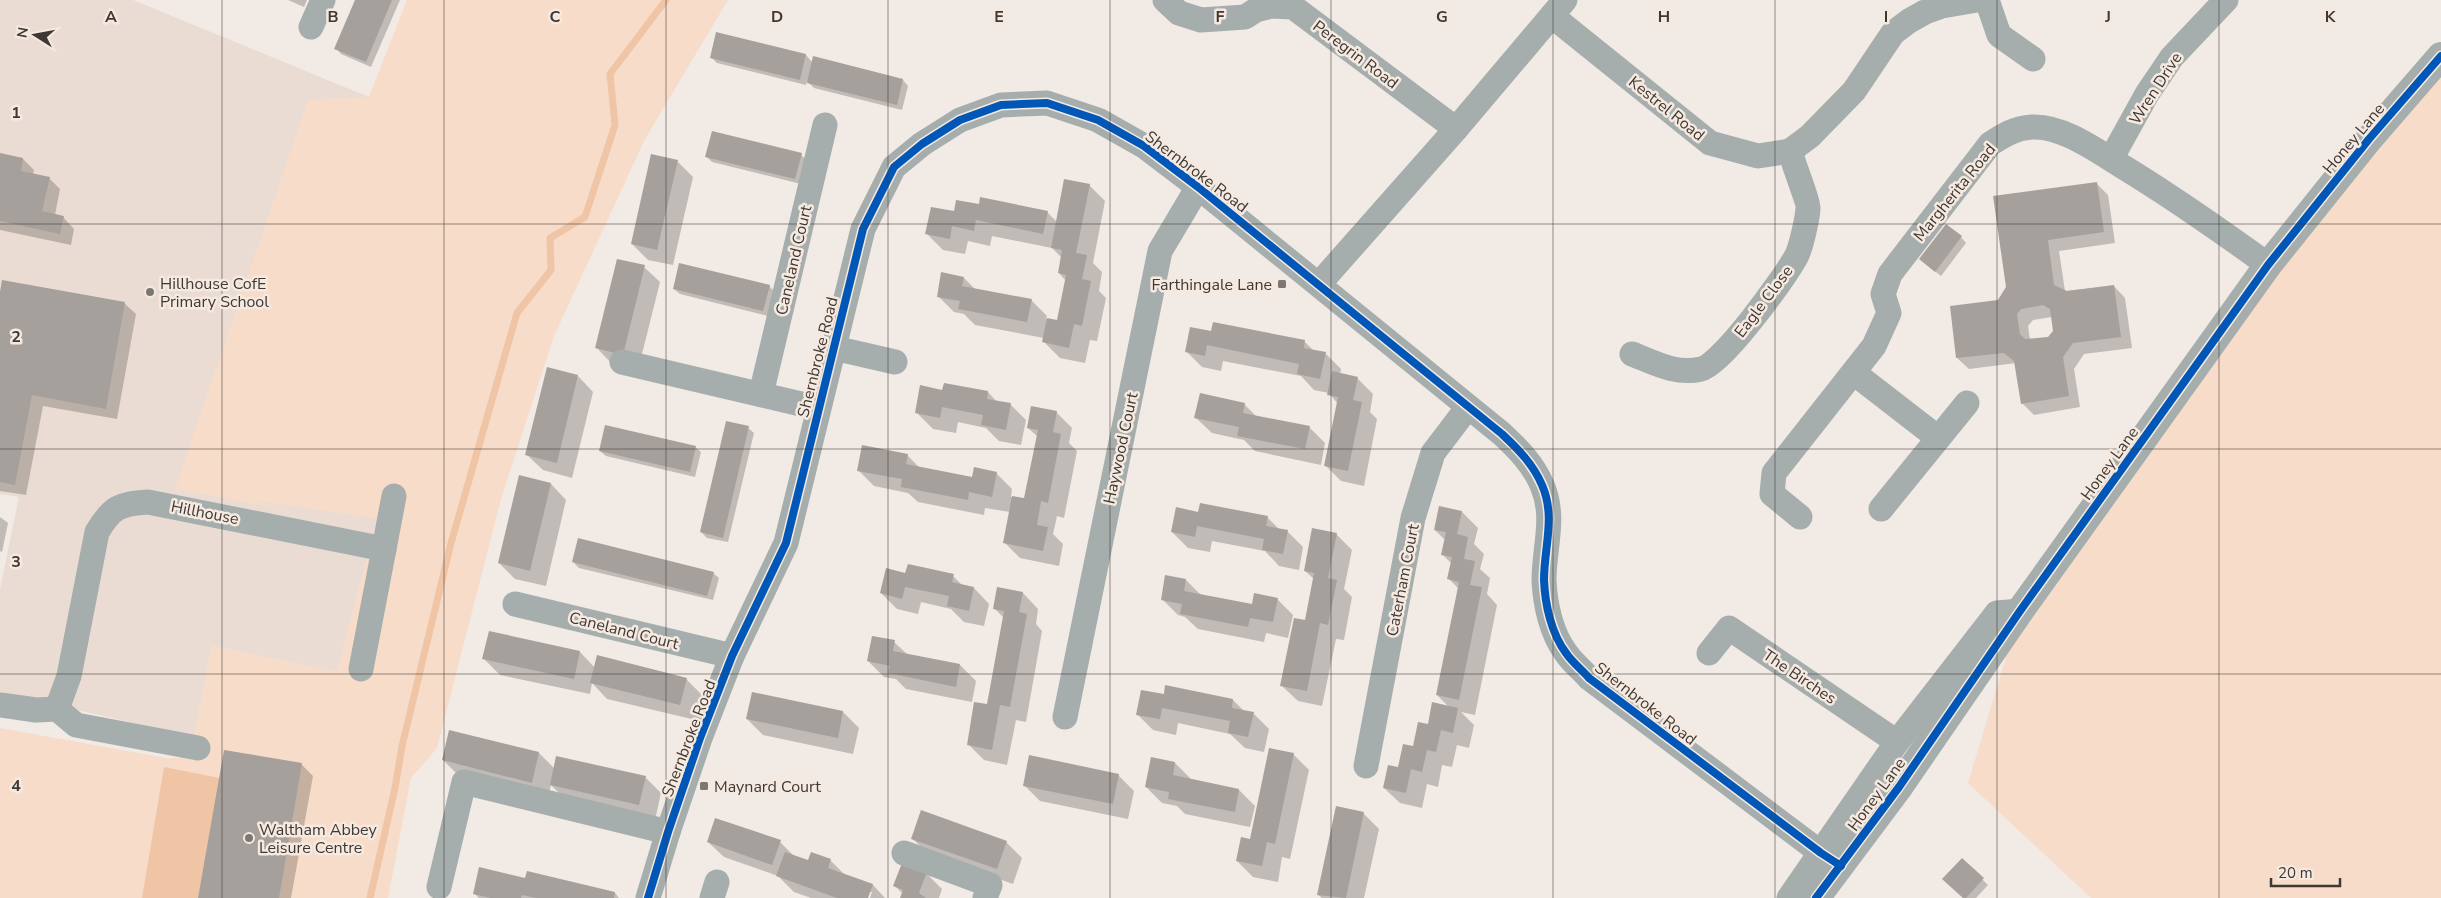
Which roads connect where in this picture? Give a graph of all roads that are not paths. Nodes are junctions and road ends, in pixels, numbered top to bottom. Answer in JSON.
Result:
{"nodes":[{"id":1,"x":323,"y":0,"type":"edge"},
{"id":2,"x":1165,"y":0,"type":"edge"},
{"id":3,"x":1977,"y":0,"type":"edge"},
{"id":4,"x":1987,"y":0,"type":"edge"},
{"id":5,"x":2226,"y":0,"type":"edge"},
{"id":6,"x":1293,"y":3,"type":"edge"},
{"id":7,"x":1559,"y":8,"type":"edge"},
{"id":8,"x":311,"y":28,"type":"dead end"},
{"id":9,"x":2441,"y":56,"type":"edge"},
{"id":10,"x":2034,"y":59,"type":"dead end"},
{"id":11,"x":825,"y":125,"type":"dead end"},
{"id":12,"x":1456,"y":129,"type":"junction"},
{"id":13,"x":1790,"y":151,"type":"junction"},
{"id":14,"x":2111,"y":160,"type":"junction"},
{"id":15,"x":1198,"y":188,"type":"junction"},
{"id":16,"x":2268,"y":265,"type":"junction"},
{"id":17,"x":1319,"y":284,"type":"junction"},
{"id":18,"x":834,"y":348,"type":"junction"},
{"id":19,"x":1632,"y":354,"type":"dead end"},
{"id":20,"x":622,"y":362,"type":"dead end"},
{"id":21,"x":895,"y":362,"type":"dead end"},
{"id":22,"x":1854,"y":374,"type":"junction"},
{"id":23,"x":761,"y":394,"type":"junction"},
{"id":24,"x":1967,"y":403,"type":"dead end"},
{"id":25,"x":1468,"y":407,"type":"junction"},
{"id":26,"x":818,"y":408,"type":"junction"},
{"id":27,"x":1938,"y":438,"type":"junction"},
{"id":28,"x":394,"y":496,"type":"dead end"},
{"id":29,"x":1881,"y":509,"type":"dead end"},
{"id":30,"x":1800,"y":517,"type":"dead end"},
{"id":31,"x":384,"y":549,"type":"junction"},
{"id":32,"x":515,"y":604,"type":"dead end"},
{"id":33,"x":2020,"y":611,"type":"junction"},
{"id":34,"x":1709,"y":653,"type":"dead end"},
{"id":35,"x":732,"y":656,"type":"junction"},
{"id":36,"x":361,"y":669,"type":"dead end"},
{"id":37,"x":0,"y":705,"type":"edge"},
{"id":38,"x":57,"y":709,"type":"junction"},
{"id":39,"x":1065,"y":717,"type":"dead end"},
{"id":40,"x":1897,"y":742,"type":"junction"},
{"id":41,"x":198,"y":748,"type":"dead end"},
{"id":42,"x":1366,"y":766,"type":"dead end"},
{"id":43,"x":668,"y":832,"type":"junction"},
{"id":44,"x":904,"y":853,"type":"dead end"},
{"id":45,"x":1831,"y":859,"type":"junction"},
{"id":46,"x":439,"y":887,"type":"dead end"},
{"id":47,"x":648,"y":898,"type":"edge"},
{"id":48,"x":985,"y":898,"type":"edge"},
{"id":49,"x":1789,"y":898,"type":"edge"},
{"id":50,"x":1816,"y":898,"type":"edge"}],
"edges":[{"from":1,"to":8,"type":"street"},
{"from":2,"to":6,"type":"street","name":"Peregrin Road"},
{"from":3,"to":13,"type":"street","name":"Kestrel Road"},
{"from":4,"to":10,"type":"street"},
{"from":5,"to":14,"type":"street","name":"Wren Drive"},
{"from":6,"to":12,"type":"street","name":"Peregrin Road"},
{"from":7,"to":12,"type":"street"},
{"from":7,"to":13,"type":"street","name":"Kestrel Road"},
{"from":9,"to":16,"type":"street","name":"Honey Lane"},
{"from":11,"to":23,"type":"street","name":"Caneland Court"},
{"from":12,"to":17,"type":"street"},
{"from":13,"to":19,"type":"street","name":"Eagle Close"},
{"from":14,"to":16,"type":"street","name":"Margherita Road"},
{"from":14,"to":22,"type":"street","name":"Margherita Road"},
{"from":15,"to":17,"type":"street","name":"Shernbroke Road"},
{"from":15,"to":18,"type":"street","name":"Shernbroke Road"},
{"from":15,"to":39,"type":"street","name":"Haywood Court"},
{"from":16,"to":33,"type":"street","name":"Honey Lane"},
{"from":17,"to":25,"type":"street","name":"Shernbroke Road"},
{"from":18,"to":21,"type":"street"},
{"from":18,"to":26,"type":"street","name":"Shernbroke Road"},
{"from":20,"to":23,"type":"street"},
{"from":22,"to":27,"type":"street"},
{"from":22,"to":30,"type":"street","name":"Margherita Road"},
{"from":23,"to":26,"type":"street"},
{"from":24,"to":27,"type":"street"},
{"from":25,"to":42,"type":"street","name":"Caterham Court"},
{"from":25,"to":45,"type":"street","name":"Shernbroke Road"},
{"from":26,"to":35,"type":"street","name":"Shernbroke Road"},
{"from":27,"to":29,"type":"street"},
{"from":28,"to":31,"type":"street"},
{"from":31,"to":36,"type":"street"},
{"from":31,"to":38,"type":"street","name":"Hillhouse"},
{"from":32,"to":35,"type":"street","name":"Caneland Court"},
{"from":33,"to":40,"type":"street","name":"Honey Lane"},
{"from":33,"to":45,"type":"street","name":"Honey Lane"},
{"from":34,"to":40,"type":"street","name":"The Birches"},
{"from":35,"to":43,"type":"street","name":"Shernbroke Road"},
{"from":37,"to":38,"type":"street"},
{"from":38,"to":41,"type":"street"},
{"from":40,"to":45,"type":"street","name":"Honey Lane"},
{"from":43,"to":46,"type":"street"},
{"from":43,"to":47,"type":"street","name":"Shernbroke Road"},
{"from":44,"to":48,"type":"street"},
{"from":45,"to":49,"type":"street","name":"Honey Lane"},
{"from":45,"to":50,"type":"street","name":"Honey Lane"}]}
